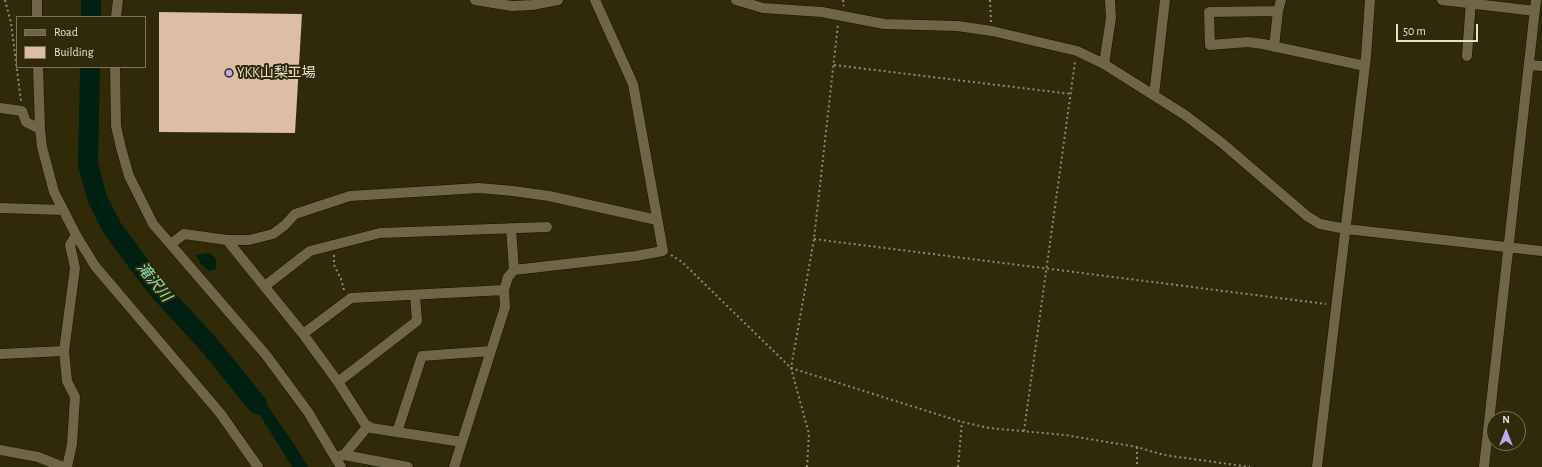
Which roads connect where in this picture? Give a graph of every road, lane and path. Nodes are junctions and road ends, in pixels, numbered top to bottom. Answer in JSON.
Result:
{"nodes":[{"id":1,"x":5,"y":0,"type":"edge"},
{"id":2,"x":37,"y":0,"type":"edge"},
{"id":3,"x":118,"y":0,"type":"edge"},
{"id":4,"x":474,"y":0,"type":"edge"},
{"id":5,"x":558,"y":0,"type":"edge"},
{"id":6,"x":595,"y":0,"type":"edge"},
{"id":7,"x":736,"y":0,"type":"edge"},
{"id":8,"x":990,"y":0,"type":"edge"},
{"id":9,"x":1110,"y":0,"type":"edge"},
{"id":10,"x":1165,"y":0,"type":"edge"},
{"id":11,"x":1281,"y":0,"type":"edge"},
{"id":12,"x":1370,"y":0,"type":"edge"},
{"id":13,"x":1442,"y":0,"type":"edge"},
{"id":14,"x":1471,"y":2,"type":"edge"},
{"id":15,"x":1537,"y":6,"type":"edge"},
{"id":16,"x":1278,"y":11,"type":"junction"},
{"id":17,"x":37,"y":16,"type":"edge"},
{"id":18,"x":116,"y":16,"type":"edge"},
{"id":19,"x":838,"y":16,"type":"junction"},
{"id":20,"x":992,"y":31,"type":"junction"},
{"id":21,"x":1274,"y":47,"type":"junction"},
{"id":22,"x":1077,"y":51,"type":"junction"},
{"id":23,"x":1467,"y":56,"type":"dead end"},
{"id":24,"x":16,"y":63,"type":"edge"},
{"id":25,"x":1104,"y":64,"type":"junction"},
{"id":26,"x":834,"y":65,"type":"junction"},
{"id":27,"x":1530,"y":65,"type":"junction"},
{"id":28,"x":1365,"y":66,"type":"junction"},
{"id":29,"x":1542,"y":66,"type":"edge"},
{"id":30,"x":17,"y":68,"type":"edge"},
{"id":31,"x":38,"y":68,"type":"edge"},
{"id":32,"x":114,"y":68,"type":"edge"},
{"id":33,"x":1071,"y":94,"type":"junction"},
{"id":34,"x":1154,"y":95,"type":"junction"},
{"id":35,"x":0,"y":108,"type":"edge"},
{"id":36,"x":22,"y":111,"type":"junction"},
{"id":37,"x":40,"y":129,"type":"junction"},
{"id":38,"x":0,"y":208,"type":"edge"},
{"id":39,"x":63,"y":210,"type":"junction"},
{"id":40,"x":657,"y":220,"type":"junction"},
{"id":41,"x":547,"y":227,"type":"dead end"},
{"id":42,"x":511,"y":228,"type":"junction"},
{"id":43,"x":1346,"y":229,"type":"junction"},
{"id":44,"x":76,"y":235,"type":"junction"},
{"id":45,"x":814,"y":239,"type":"junction"},
{"id":46,"x":228,"y":240,"type":"junction"},
{"id":47,"x":171,"y":244,"type":"junction"},
{"id":48,"x":333,"y":246,"type":"junction"},
{"id":49,"x":1509,"y":247,"type":"junction"},
{"id":50,"x":663,"y":250,"type":"junction"},
{"id":51,"x":1542,"y":251,"type":"edge"},
{"id":52,"x":514,"y":270,"type":"junction"},
{"id":53,"x":1046,"y":270,"type":"junction"},
{"id":54,"x":265,"y":286,"type":"junction"},
{"id":55,"x":504,"y":290,"type":"junction"},
{"id":56,"x":415,"y":295,"type":"junction"},
{"id":57,"x":349,"y":300,"type":"junction"},
{"id":58,"x":1336,"y":305,"type":"junction"},
{"id":59,"x":303,"y":334,"type":"junction"},
{"id":60,"x":64,"y":351,"type":"junction"},
{"id":61,"x":491,"y":351,"type":"junction"},
{"id":62,"x":0,"y":354,"type":"edge"},
{"id":63,"x":791,"y":368,"type":"junction"},
{"id":64,"x":338,"y":382,"type":"junction"},
{"id":65,"x":962,"y":422,"type":"junction"},
{"id":66,"x":368,"y":426,"type":"junction"},
{"id":67,"x":1024,"y":431,"type":"junction"},
{"id":68,"x":397,"y":432,"type":"junction"},
{"id":69,"x":462,"y":442,"type":"junction"},
{"id":70,"x":1137,"y":447,"type":"junction"},
{"id":71,"x":0,"y":450,"type":"edge"},
{"id":72,"x":340,"y":456,"type":"junction"},
{"id":73,"x":63,"y":467,"type":"edge"},
{"id":74,"x":67,"y":467,"type":"edge"},
{"id":75,"x":258,"y":467,"type":"edge"},
{"id":76,"x":341,"y":467,"type":"edge"},
{"id":77,"x":408,"y":467,"type":"edge"},
{"id":78,"x":454,"y":467,"type":"edge"},
{"id":79,"x":807,"y":467,"type":"edge"},
{"id":80,"x":958,"y":467,"type":"edge"},
{"id":81,"x":1137,"y":467,"type":"edge"},
{"id":82,"x":1250,"y":467,"type":"edge"},
{"id":83,"x":1318,"y":467,"type":"edge"},
{"id":84,"x":1484,"y":467,"type":"edge"}],
"edges":[{"from":1,"to":24,"type":"path"},
{"from":2,"to":17,"type":"street"},
{"from":3,"to":18,"type":"street"},
{"from":4,"to":5,"type":"street"},
{"from":6,"to":40,"type":"street"},
{"from":7,"to":19,"type":"street"},
{"from":8,"to":20,"type":"path"},
{"from":9,"to":25,"type":"street"},
{"from":10,"to":34,"type":"street"},
{"from":11,"to":16,"type":"street"},
{"from":12,"to":28,"type":"street"},
{"from":13,"to":14,"type":"street"},
{"from":14,"to":15,"type":"street"},
{"from":14,"to":23,"type":"street"},
{"from":15,"to":27,"type":"street"},
{"from":16,"to":21,"type":"street"},
{"from":16,"to":21,"type":"street"},
{"from":19,"to":20,"type":"street"},
{"from":19,"to":26,"type":"path"},
{"from":20,"to":22,"type":"street"},
{"from":21,"to":28,"type":"street"},
{"from":22,"to":25,"type":"street"},
{"from":22,"to":33,"type":"path"},
{"from":25,"to":34,"type":"street"},
{"from":26,"to":33,"type":"path"},
{"from":26,"to":45,"type":"path"},
{"from":27,"to":29,"type":"street"},
{"from":27,"to":49,"type":"street"},
{"from":28,"to":43,"type":"street"},
{"from":30,"to":36,"type":"path"},
{"from":31,"to":37,"type":"street"},
{"from":32,"to":47,"type":"street"},
{"from":33,"to":53,"type":"path"},
{"from":34,"to":43,"type":"street"},
{"from":35,"to":36,"type":"street"},
{"from":36,"to":37,"type":"street"},
{"from":37,"to":39,"type":"street"},
{"from":38,"to":39,"type":"street"},
{"from":39,"to":44,"type":"street"},
{"from":40,"to":46,"type":"street"},
{"from":40,"to":50,"type":"street"},
{"from":41,"to":42,"type":"street"},
{"from":42,"to":48,"type":"street"},
{"from":42,"to":52,"type":"street"},
{"from":43,"to":49,"type":"street"},
{"from":43,"to":58,"type":"street"},
{"from":44,"to":60,"type":"street"},
{"from":44,"to":75,"type":"street"},
{"from":45,"to":53,"type":"path"},
{"from":45,"to":63,"type":"path"},
{"from":46,"to":47,"type":"street"},
{"from":46,"to":54,"type":"street"},
{"from":47,"to":72,"type":"street"},
{"from":48,"to":54,"type":"street"},
{"from":48,"to":57,"type":"path"},
{"from":49,"to":51,"type":"street"},
{"from":49,"to":84,"type":"street"},
{"from":50,"to":52,"type":"street"},
{"from":50,"to":63,"type":"path"},
{"from":52,"to":55,"type":"street"},
{"from":53,"to":58,"type":"path"},
{"from":53,"to":67,"type":"path"},
{"from":54,"to":59,"type":"street"},
{"from":55,"to":56,"type":"street"},
{"from":55,"to":61,"type":"street"},
{"from":56,"to":57,"type":"street"},
{"from":56,"to":64,"type":"street"},
{"from":57,"to":59,"type":"street"},
{"from":58,"to":83,"type":"street"},
{"from":59,"to":64,"type":"street"},
{"from":60,"to":62,"type":"street"},
{"from":60,"to":74,"type":"street"},
{"from":61,"to":68,"type":"street"},
{"from":61,"to":69,"type":"street"},
{"from":63,"to":65,"type":"path"},
{"from":63,"to":79,"type":"path"},
{"from":64,"to":66,"type":"street"},
{"from":65,"to":67,"type":"path"},
{"from":65,"to":80,"type":"path"},
{"from":66,"to":68,"type":"street"},
{"from":66,"to":72,"type":"street"},
{"from":67,"to":70,"type":"path"},
{"from":68,"to":69,"type":"street"},
{"from":69,"to":78,"type":"street"},
{"from":70,"to":81,"type":"path"},
{"from":70,"to":82,"type":"path"},
{"from":71,"to":73,"type":"street"},
{"from":72,"to":76,"type":"street"},
{"from":72,"to":77,"type":"street"}]}
